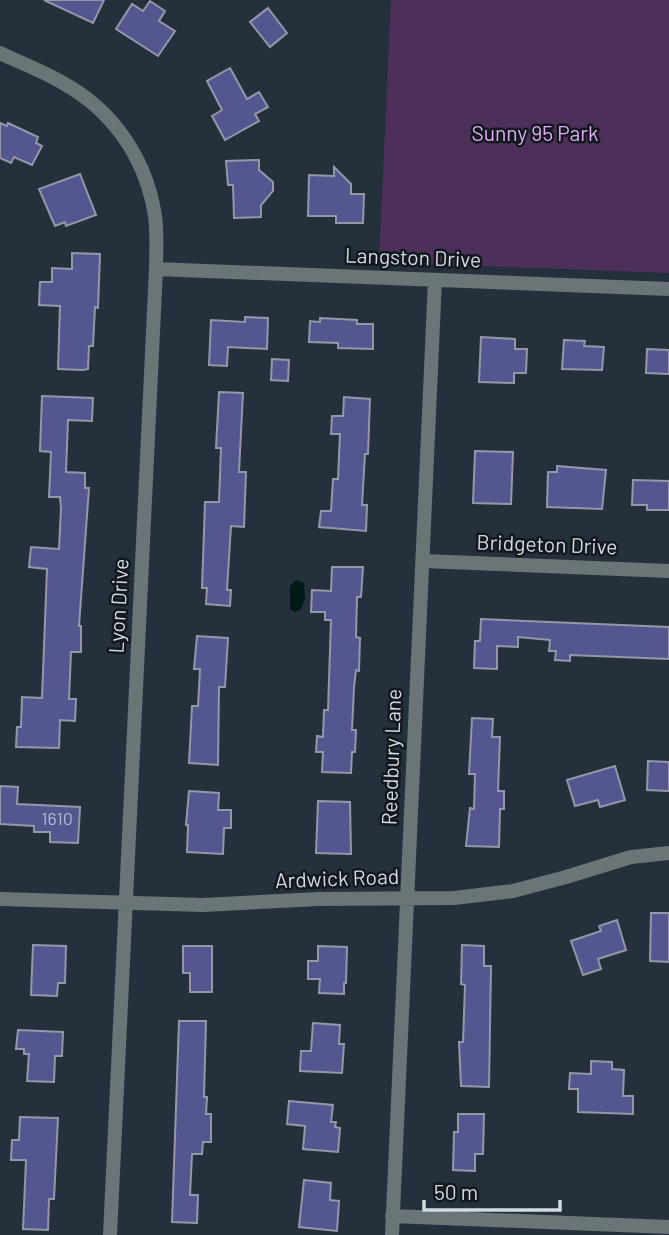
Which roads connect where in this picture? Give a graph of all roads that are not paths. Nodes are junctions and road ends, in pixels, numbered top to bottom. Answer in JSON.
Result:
{"nodes":[{"id":1,"x":0,"y":53,"type":"edge"},
{"id":2,"x":156,"y":269,"type":"junction"},
{"id":3,"x":435,"y":280,"type":"junction"},
{"id":4,"x":669,"y":289,"type":"edge"},
{"id":5,"x":424,"y":561,"type":"junction"},
{"id":6,"x":669,"y":571,"type":"edge"},
{"id":7,"x":669,"y":853,"type":"edge"},
{"id":8,"x":408,"y":898,"type":"junction"},
{"id":9,"x":0,"y":899,"type":"edge"},
{"id":10,"x":124,"y":904,"type":"junction"},
{"id":11,"x":392,"y":1216,"type":"junction"},
{"id":12,"x":669,"y":1227,"type":"edge"},
{"id":13,"x":110,"y":1235,"type":"edge"},
{"id":14,"x":392,"y":1235,"type":"edge"}],
"edges":[{"from":1,"to":2,"type":"street","name":"Lyon Drive"},
{"from":2,"to":3,"type":"street","name":"Langston Drive"},
{"from":2,"to":10,"type":"street","name":"Lyon Drive"},
{"from":3,"to":4,"type":"street","name":"Langston Drive"},
{"from":3,"to":5,"type":"street","name":"Reedbury Lane"},
{"from":5,"to":6,"type":"street","name":"Bridgeton Drive"},
{"from":5,"to":8,"type":"street","name":"Reedbury Lane"},
{"from":7,"to":8,"type":"street","name":"Ardwick Road"},
{"from":8,"to":10,"type":"street","name":"Ardwick Road"},
{"from":8,"to":11,"type":"street","name":"Reedbury Lane"},
{"from":9,"to":10,"type":"street","name":"Ardwick Road"},
{"from":10,"to":13,"type":"street","name":"Lyon Drive"},
{"from":11,"to":12,"type":"street"},
{"from":11,"to":14,"type":"street","name":"Reedbury Lane"}]}
